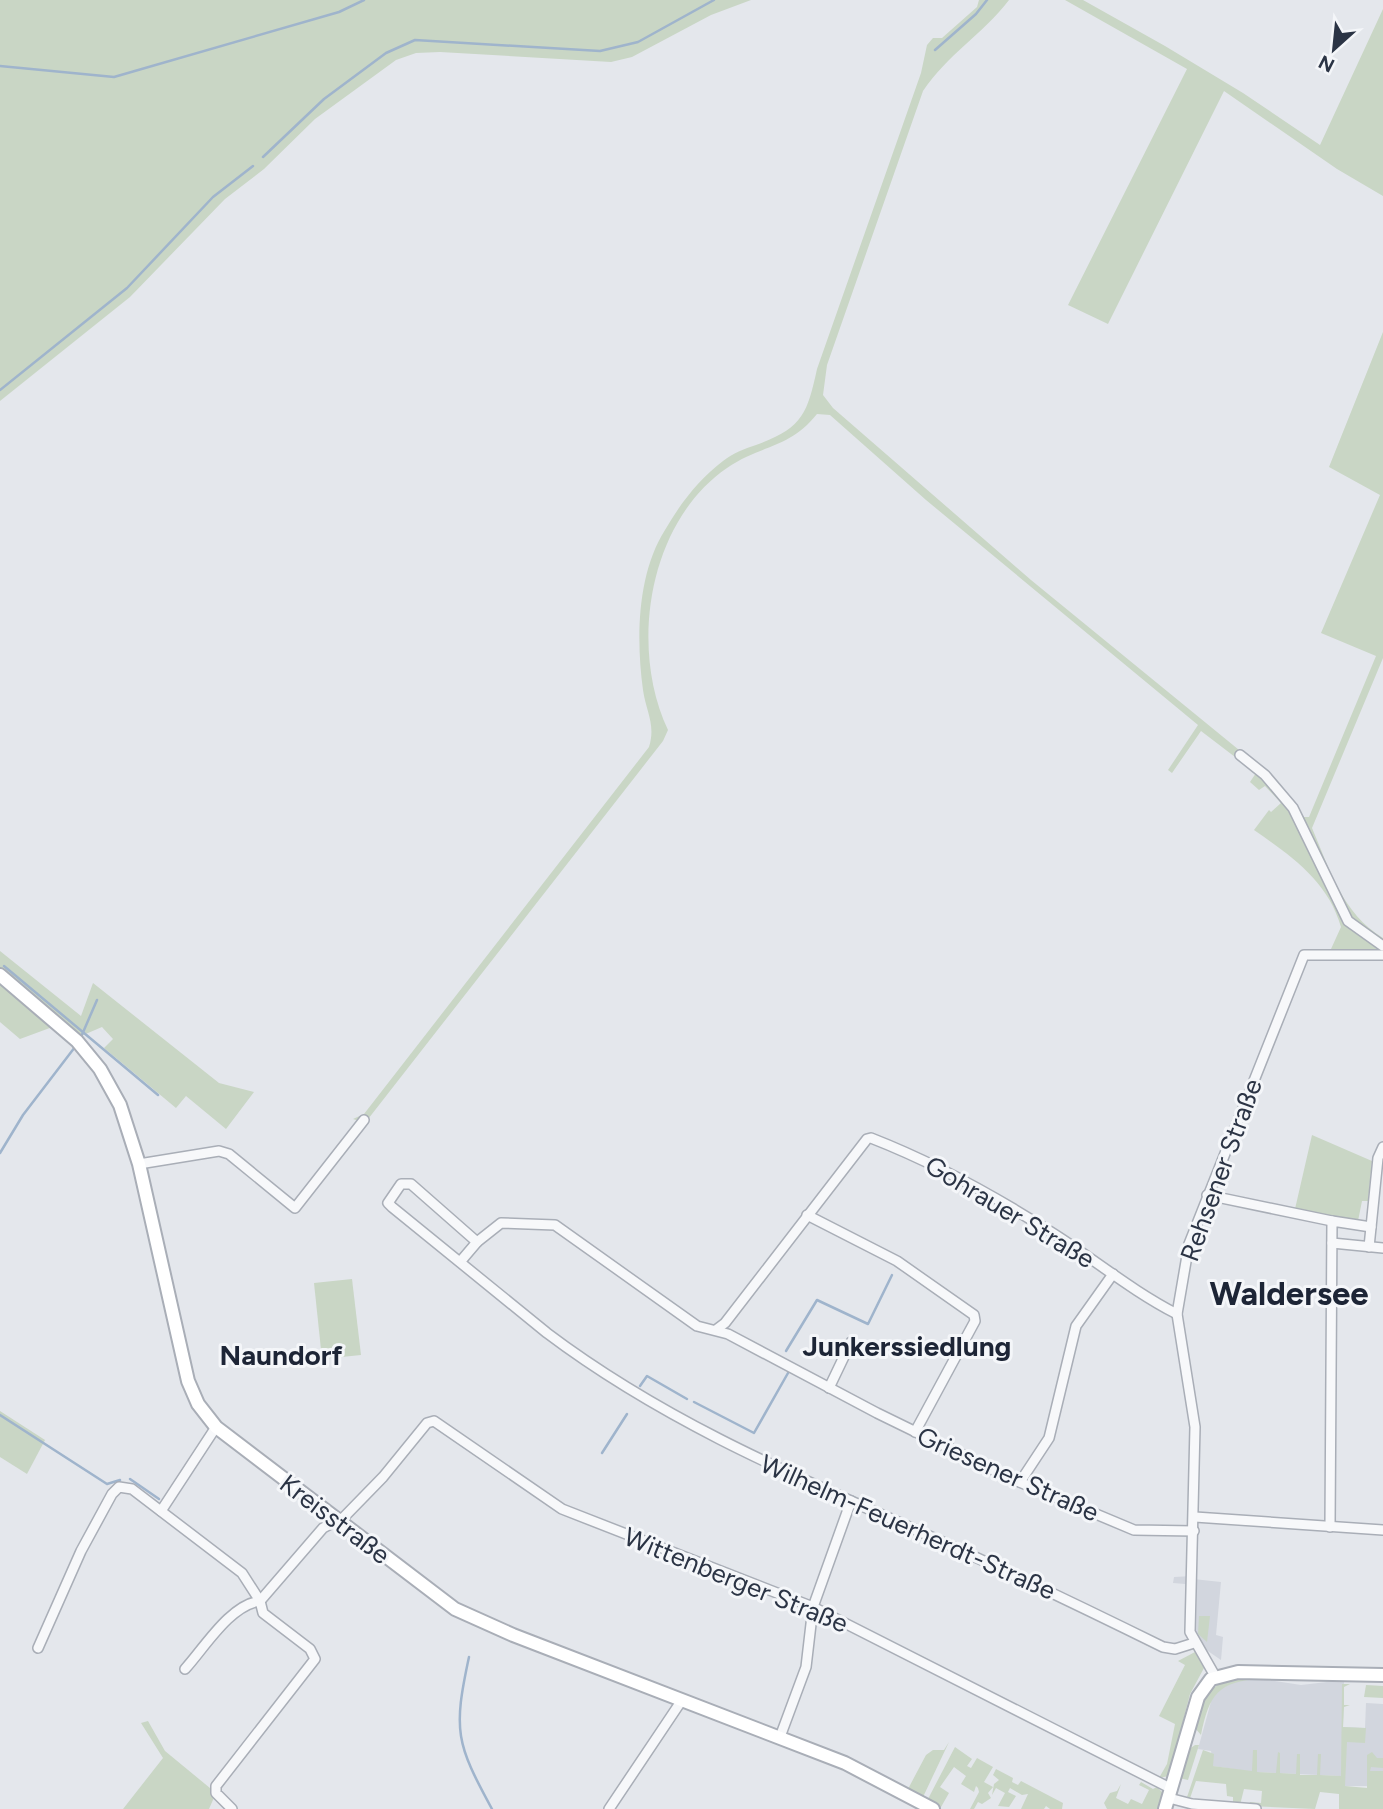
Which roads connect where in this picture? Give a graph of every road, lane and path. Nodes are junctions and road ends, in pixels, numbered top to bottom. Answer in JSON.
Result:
{"nodes":[{"id":1,"x":1240,"y":755,"type":"dead end"},
{"id":2,"x":1383,"y":946,"type":"edge"},
{"id":3,"x":1383,"y":955,"type":"edge"},
{"id":4,"x":0,"y":975,"type":"edge"},
{"id":5,"x":364,"y":1120,"type":"dead end"},
{"id":6,"x":1383,"y":1147,"type":"edge"},
{"id":7,"x":139,"y":1164,"type":"junction"},
{"id":8,"x":1207,"y":1195,"type":"junction"},
{"id":9,"x":807,"y":1215,"type":"junction"},
{"id":10,"x":1332,"y":1222,"type":"junction"},
{"id":11,"x":1371,"y":1227,"type":"junction"},
{"id":12,"x":477,"y":1242,"type":"junction"},
{"id":13,"x":1332,"y":1243,"type":"junction"},
{"id":14,"x":1369,"y":1247,"type":"junction"},
{"id":15,"x":1383,"y":1248,"type":"edge"},
{"id":16,"x":460,"y":1262,"type":"junction"},
{"id":17,"x":1113,"y":1274,"type":"junction"},
{"id":18,"x":1177,"y":1314,"type":"junction"},
{"id":19,"x":717,"y":1329,"type":"junction"},
{"id":20,"x":851,"y":1342,"type":"dead end"},
{"id":21,"x":829,"y":1388,"type":"junction"},
{"id":22,"x":216,"y":1427,"type":"junction"},
{"id":23,"x":915,"y":1432,"type":"junction"},
{"id":24,"x":1020,"y":1482,"type":"junction"},
{"id":25,"x":851,"y":1502,"type":"junction"},
{"id":26,"x":161,"y":1511,"type":"junction"},
{"id":27,"x":1195,"y":1517,"type":"junction"},
{"id":28,"x":337,"y":1521,"type":"junction"},
{"id":29,"x":1331,"y":1527,"type":"junction"},
{"id":30,"x":1383,"y":1530,"type":"edge"},
{"id":31,"x":1194,"y":1531,"type":"junction"},
{"id":32,"x":260,"y":1601,"type":"junction"},
{"id":33,"x":813,"y":1607,"type":"junction"},
{"id":34,"x":1194,"y":1643,"type":"junction"},
{"id":35,"x":37,"y":1648,"type":"dead end"},
{"id":36,"x":186,"y":1669,"type":"dead end"},
{"id":37,"x":1383,"y":1675,"type":"edge"},
{"id":38,"x":1215,"y":1676,"type":"junction"},
{"id":39,"x":682,"y":1700,"type":"junction"},
{"id":40,"x":780,"y":1738,"type":"junction"},
{"id":41,"x":1168,"y":1799,"type":"edge"},
{"id":42,"x":1182,"y":1806,"type":"edge"},
{"id":43,"x":232,"y":1809,"type":"edge"},
{"id":44,"x":610,"y":1809,"type":"edge"},
{"id":45,"x":933,"y":1809,"type":"edge"},
{"id":46,"x":1256,"y":1809,"type":"edge"}],
"edges":[{"from":1,"to":2,"type":"street"},
{"from":3,"to":8,"type":"street","name":"Rehsener Straße"},
{"from":4,"to":7,"type":"main road","name":"Kreisstraße"},
{"from":5,"to":7,"type":"street"},
{"from":6,"to":11,"type":"street"},
{"from":7,"to":22,"type":"main road","name":"Kreisstraße"},
{"from":8,"to":10,"type":"street"},
{"from":8,"to":18,"type":"street","name":"Rehsener Straße"},
{"from":9,"to":17,"type":"street","name":"Gohrauer Straße"},
{"from":9,"to":19,"type":"street","name":"Gohrauer Straße"},
{"from":9,"to":23,"type":"street"},
{"from":10,"to":11,"type":"street"},
{"from":10,"to":13,"type":"street"},
{"from":11,"to":14,"type":"street"},
{"from":12,"to":16,"type":"street"},
{"from":12,"to":16,"type":"street","name":"Wilhelm-Feuerherdt-Straße"},
{"from":12,"to":19,"type":"street","name":"Griesener Straße"},
{"from":13,"to":14,"type":"street"},
{"from":13,"to":29,"type":"street"},
{"from":14,"to":15,"type":"street"},
{"from":16,"to":25,"type":"street","name":"Wilhelm-Feuerherdt-Straße"},
{"from":17,"to":18,"type":"street","name":"Gohrauer Straße"},
{"from":17,"to":24,"type":"street"},
{"from":18,"to":27,"type":"street","name":"Rehsener Straße"},
{"from":19,"to":21,"type":"street","name":"Griesener Straße"},
{"from":20,"to":21,"type":"street"},
{"from":21,"to":23,"type":"street","name":"Griesener Straße"},
{"from":22,"to":26,"type":"street"},
{"from":22,"to":28,"type":"main road","name":"Kreisstraße"},
{"from":23,"to":24,"type":"street","name":"Griesener Straße"},
{"from":24,"to":31,"type":"street","name":"Griesener Straße"},
{"from":25,"to":33,"type":"street"},
{"from":25,"to":34,"type":"street","name":"Wilhelm-Feuerherdt-Straße"},
{"from":26,"to":32,"type":"street"},
{"from":26,"to":35,"type":"street"},
{"from":27,"to":29,"type":"street"},
{"from":27,"to":31,"type":"street","name":"Rehsener Straße"},
{"from":28,"to":32,"type":"street"},
{"from":28,"to":33,"type":"street","name":"Wittenberger Straße"},
{"from":28,"to":39,"type":"main road","name":"Kreisstraße"},
{"from":29,"to":30,"type":"street"},
{"from":31,"to":34,"type":"street","name":"Rehsener Straße"},
{"from":32,"to":36,"type":"street"},
{"from":32,"to":43,"type":"street"},
{"from":33,"to":40,"type":"street"},
{"from":33,"to":41,"type":"street","name":"Wittenberger Straße"},
{"from":34,"to":38,"type":"street"},
{"from":37,"to":38,"type":"main road"},
{"from":38,"to":41,"type":"main road"},
{"from":39,"to":40,"type":"main road","name":"Kreisstraße"},
{"from":39,"to":44,"type":"street"},
{"from":40,"to":45,"type":"main road","name":"Kreisstraße"},
{"from":41,"to":42,"type":"street","name":"Wittenberger Straße"},
{"from":42,"to":46,"type":"street","name":"Wittenberger Straße"}]}
